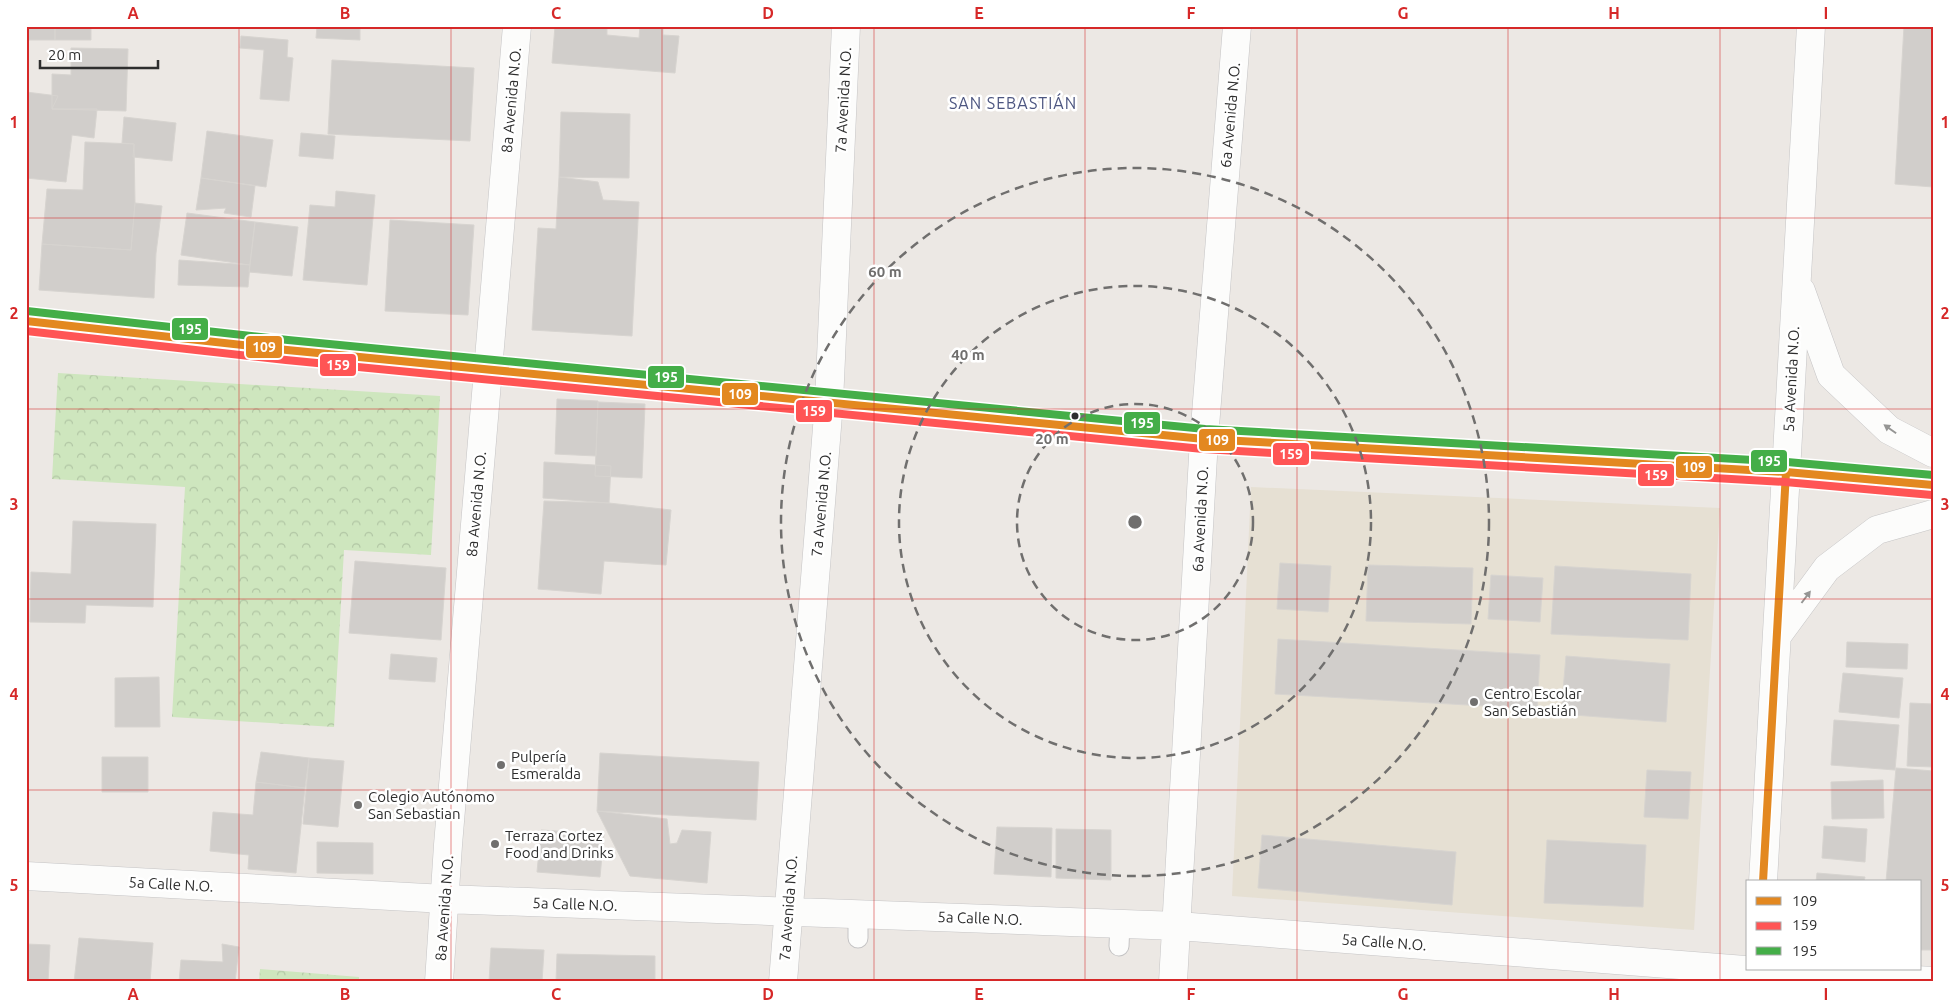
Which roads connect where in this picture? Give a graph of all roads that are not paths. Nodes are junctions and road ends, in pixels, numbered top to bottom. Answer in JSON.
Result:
{"nodes":[{"id":1,"x":517,"y":26,"type":"edge"},
{"id":2,"x":846,"y":26,"type":"edge"},
{"id":3,"x":1237,"y":26,"type":"edge"},
{"id":4,"x":1811,"y":26,"type":"edge"},
{"id":5,"x":1797,"y":278,"type":"junction"},
{"id":6,"x":26,"y":321,"type":"edge"},
{"id":7,"x":487,"y":368,"type":"junction"},
{"id":8,"x":829,"y":402,"type":"junction"},
{"id":9,"x":1204,"y":439,"type":"junction"},
{"id":10,"x":1933,"y":453,"type":"edge"},
{"id":11,"x":1786,"y":472,"type":"junction"},
{"id":12,"x":1933,"y":485,"type":"edge"},
{"id":13,"x":1933,"y":514,"type":"edge"},
{"id":14,"x":1777,"y":636,"type":"junction"},
{"id":15,"x":26,"y":876,"type":"edge"},
{"id":16,"x":1763,"y":880,"type":"edge"},
{"id":17,"x":445,"y":899,"type":"junction"},
{"id":18,"x":788,"y":913,"type":"junction"},
{"id":19,"x":1178,"y":926,"type":"junction"},
{"id":20,"x":1758,"y":974,"type":"edge"},
{"id":21,"x":1933,"y":981,"type":"edge"},
{"id":22,"x":439,"y":982,"type":"edge"},
{"id":23,"x":783,"y":982,"type":"edge"},
{"id":24,"x":1174,"y":982,"type":"edge"}],
"edges":[{"from":1,"to":7,"type":"street","name":"8a Avenida N.O."},
{"from":2,"to":8,"type":"street","name":"7a Avenida N.O."},
{"from":3,"to":9,"type":"street","name":"6a Avenida N.O."},
{"from":4,"to":5,"type":"street","name":"5a Avenida N.O."},
{"from":10,"to":5,"type":"street","one_way":true},
{"from":5,"to":11,"type":"street","name":"5a Avenida N.O."},
{"from":6,"to":7,"type":"street"},
{"from":7,"to":8,"type":"street"},
{"from":7,"to":17,"type":"street","name":"8a Avenida N.O."},
{"from":8,"to":9,"type":"street"},
{"from":8,"to":18,"type":"street","name":"7a Avenida N.O."},
{"from":9,"to":11,"type":"street"},
{"from":9,"to":19,"type":"street","name":"6a Avenida N.O."},
{"from":11,"to":12,"type":"street"},
{"from":11,"to":14,"type":"street","name":"5a Avenida N.O."},
{"from":14,"to":13,"type":"street","one_way":true},
{"from":14,"to":16,"type":"street","name":"5a Avenida N.O."},
{"from":15,"to":17,"type":"street","name":"5a Calle N.O."},
{"from":17,"to":18,"type":"street","name":"5a Calle N.O."},
{"from":17,"to":22,"type":"street","name":"8a Avenida N.O."},
{"from":18,"to":19,"type":"street","name":"5a Calle N.O."},
{"from":18,"to":23,"type":"street","name":"7a Avenida N.O."},
{"from":19,"to":20,"type":"street","name":"5a Calle N.O."},
{"from":19,"to":24,"type":"street","name":"6a Avenida N.O."},
{"from":20,"to":21,"type":"street","name":"5a Calle N.O."}]}
